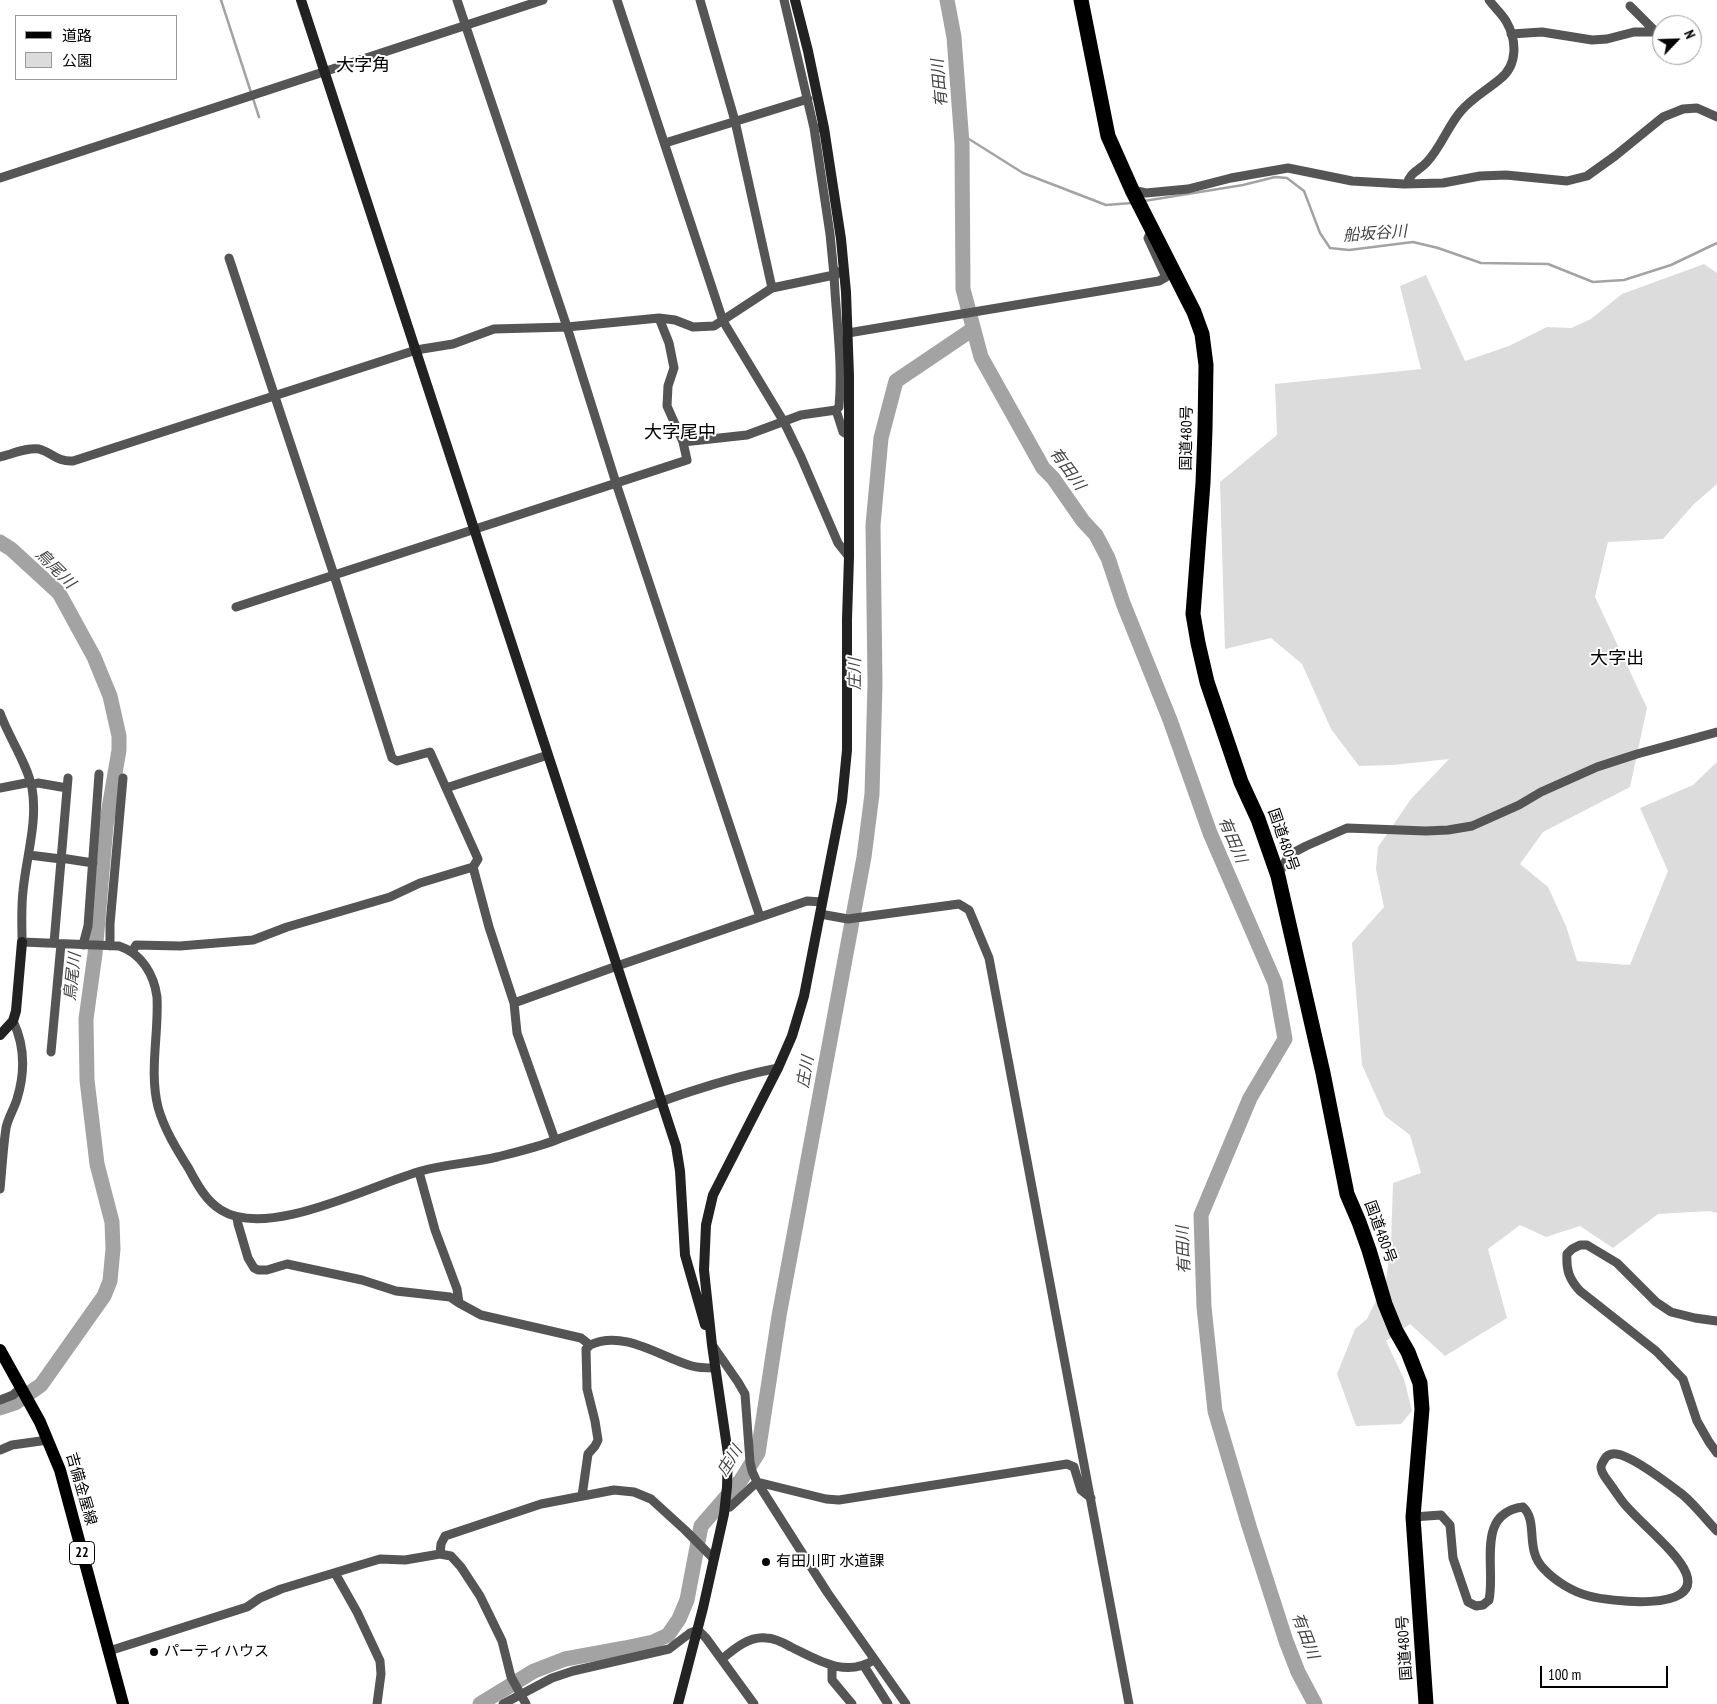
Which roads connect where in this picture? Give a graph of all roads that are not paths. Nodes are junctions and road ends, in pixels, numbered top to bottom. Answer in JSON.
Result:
{"nodes":[{"id":1,"x":301,"y":0,"type":"edge"},
{"id":2,"x":457,"y":0,"type":"edge"},
{"id":3,"x":543,"y":0,"type":"edge"},
{"id":4,"x":617,"y":0,"type":"edge"},
{"id":5,"x":700,"y":0,"type":"edge"},
{"id":6,"x":784,"y":0,"type":"edge"},
{"id":7,"x":795,"y":0,"type":"edge"},
{"id":8,"x":1081,"y":0,"type":"edge"},
{"id":9,"x":1488,"y":0,"type":"edge"},
{"id":10,"x":1630,"y":6,"type":"dead end"},
{"id":11,"x":466,"y":25,"type":"junction"},
{"id":12,"x":1511,"y":34,"type":"junction"},
{"id":13,"x":324,"y":72,"type":"junction"},
{"id":14,"x":808,"y":99,"type":"junction"},
{"id":15,"x":1717,"y":117,"type":"edge"},
{"id":16,"x":735,"y":121,"type":"junction"},
{"id":17,"x":819,"y":128,"type":"junction"},
{"id":18,"x":665,"y":143,"type":"junction"},
{"id":19,"x":0,"y":178,"type":"edge"},
{"id":20,"x":1407,"y":184,"type":"junction"},
{"id":21,"x":1132,"y":190,"type":"junction"},
{"id":22,"x":1152,"y":229,"type":"junction"},
{"id":23,"x":841,"y":239,"type":"junction"},
{"id":24,"x":229,"y":258,"type":"dead end"},
{"id":25,"x":834,"y":275,"type":"junction"},
{"id":26,"x":772,"y":288,"type":"junction"},
{"id":27,"x":659,"y":318,"type":"junction"},
{"id":28,"x":723,"y":321,"type":"junction"},
{"id":29,"x":566,"y":327,"type":"junction"},
{"id":30,"x":851,"y":333,"type":"junction"},
{"id":31,"x":416,"y":350,"type":"junction"},
{"id":32,"x":274,"y":396,"type":"junction"},
{"id":33,"x":836,"y":410,"type":"junction"},
{"id":34,"x":784,"y":422,"type":"junction"},
{"id":35,"x":848,"y":435,"type":"junction"},
{"id":36,"x":683,"y":442,"type":"junction"},
{"id":37,"x":0,"y":457,"type":"edge"},
{"id":38,"x":616,"y":483,"type":"junction"},
{"id":39,"x":474,"y":529,"type":"junction"},
{"id":40,"x":849,"y":556,"type":"junction"},
{"id":41,"x":334,"y":575,"type":"junction"},
{"id":42,"x":236,"y":607,"type":"dead end"},
{"id":43,"x":0,"y":713,"type":"edge"},
{"id":44,"x":4,"y":728,"type":"edge"},
{"id":45,"x":1717,"y":732,"type":"edge"},
{"id":46,"x":548,"y":755,"type":"junction"},
{"id":47,"x":100,"y":774,"type":"dead end"},
{"id":48,"x":123,"y":778,"type":"dead end"},
{"id":49,"x":31,"y":784,"type":"junction"},
{"id":50,"x":0,"y":788,"type":"edge"},
{"id":51,"x":446,"y":788,"type":"junction"},
{"id":52,"x":29,"y":855,"type":"junction"},
{"id":53,"x":61,"y":858,"type":"junction"},
{"id":54,"x":93,"y":863,"type":"junction"},
{"id":55,"x":473,"y":867,"type":"junction"},
{"id":56,"x":1278,"y":876,"type":"junction"},
{"id":57,"x":822,"y":902,"type":"junction"},
{"id":58,"x":820,"y":914,"type":"junction"},
{"id":59,"x":760,"y":917,"type":"junction"},
{"id":60,"x":22,"y":942,"type":"junction"},
{"id":61,"x":57,"y":943,"type":"junction"},
{"id":62,"x":85,"y":945,"type":"junction"},
{"id":63,"x":108,"y":946,"type":"junction"},
{"id":64,"x":132,"y":952,"type":"junction"},
{"id":65,"x":617,"y":966,"type":"junction"},
{"id":66,"x":514,"y":1003,"type":"junction"},
{"id":67,"x":13,"y":1021,"type":"junction"},
{"id":68,"x":0,"y":1035,"type":"edge"},
{"id":69,"x":51,"y":1052,"type":"dead end"},
{"id":70,"x":778,"y":1068,"type":"junction"},
{"id":71,"x":662,"y":1101,"type":"junction"},
{"id":72,"x":555,"y":1140,"type":"junction"},
{"id":73,"x":419,"y":1172,"type":"junction"},
{"id":74,"x":0,"y":1189,"type":"edge"},
{"id":75,"x":237,"y":1218,"type":"junction"},
{"id":76,"x":685,"y":1255,"type":"junction"},
{"id":77,"x":705,"y":1255,"type":"junction"},
{"id":78,"x":459,"y":1302,"type":"junction"},
{"id":79,"x":1717,"y":1321,"type":"edge"},
{"id":80,"x":590,"y":1344,"type":"junction"},
{"id":81,"x":712,"y":1345,"type":"junction"},
{"id":82,"x":0,"y":1350,"type":"edge"},
{"id":83,"x":715,"y":1368,"type":"junction"},
{"id":84,"x":21,"y":1389,"type":"junction"},
{"id":85,"x":0,"y":1400,"type":"edge"},
{"id":86,"x":48,"y":1440,"type":"junction"},
{"id":87,"x":0,"y":1450,"type":"edge"},
{"id":88,"x":1717,"y":1453,"type":"edge"},
{"id":89,"x":757,"y":1482,"type":"junction"},
{"id":90,"x":582,"y":1496,"type":"junction"},
{"id":91,"x":1091,"y":1498,"type":"junction"},
{"id":92,"x":725,"y":1508,"type":"junction"},
{"id":93,"x":1413,"y":1517,"type":"junction"},
{"id":94,"x":1717,"y":1531,"type":"edge"},
{"id":95,"x":440,"y":1554,"type":"junction"},
{"id":96,"x":713,"y":1558,"type":"junction"},
{"id":97,"x":335,"y":1573,"type":"junction"},
{"id":98,"x":698,"y":1630,"type":"junction"},
{"id":99,"x":109,"y":1651,"type":"junction"},
{"id":100,"x":722,"y":1659,"type":"junction"},
{"id":101,"x":874,"y":1660,"type":"junction"},
{"id":102,"x":832,"y":1666,"type":"junction"},
{"id":103,"x":864,"y":1666,"type":"junction"},
{"id":104,"x":520,"y":1694,"type":"junction"},
{"id":105,"x":121,"y":1703,"type":"edge"},
{"id":106,"x":377,"y":1704,"type":"edge"},
{"id":107,"x":503,"y":1704,"type":"edge"},
{"id":108,"x":526,"y":1704,"type":"edge"},
{"id":109,"x":678,"y":1704,"type":"edge"},
{"id":110,"x":754,"y":1704,"type":"edge"},
{"id":111,"x":852,"y":1704,"type":"edge"},
{"id":112,"x":888,"y":1704,"type":"edge"},
{"id":113,"x":906,"y":1704,"type":"edge"},
{"id":114,"x":1129,"y":1704,"type":"edge"},
{"id":115,"x":1426,"y":1704,"type":"edge"}],
"edges":[{"from":1,"to":13,"type":"street"},
{"from":2,"to":11,"type":"street"},
{"from":3,"to":11,"type":"street"},
{"from":4,"to":18,"type":"street"},
{"from":5,"to":16,"type":"street"},
{"from":6,"to":14,"type":"street"},
{"from":7,"to":17,"type":"street"},
{"from":8,"to":21,"type":"highway","name":"国道480号"},
{"from":9,"to":12,"type":"street"},
{"from":10,"to":12,"type":"street"},
{"from":11,"to":13,"type":"street"},
{"from":11,"to":29,"type":"street"},
{"from":12,"to":20,"type":"street"},
{"from":13,"to":19,"type":"street"},
{"from":13,"to":31,"type":"street"},
{"from":14,"to":16,"type":"street"},
{"from":14,"to":17,"type":"street"},
{"from":15,"to":20,"type":"street"},
{"from":16,"to":18,"type":"street"},
{"from":16,"to":26,"type":"street"},
{"from":17,"to":23,"type":"street"},
{"from":17,"to":25,"type":"street"},
{"from":18,"to":28,"type":"street"},
{"from":20,"to":21,"type":"street"},
{"from":21,"to":22,"type":"highway","name":"国道480号"},
{"from":22,"to":30,"type":"street"},
{"from":22,"to":56,"type":"highway","name":"国道480号"},
{"from":23,"to":25,"type":"street"},
{"from":23,"to":30,"type":"street"},
{"from":24,"to":32,"type":"street"},
{"from":25,"to":26,"type":"street"},
{"from":25,"to":33,"type":"street"},
{"from":26,"to":28,"type":"street"},
{"from":27,"to":28,"type":"street"},
{"from":27,"to":29,"type":"street"},
{"from":27,"to":36,"type":"street"},
{"from":28,"to":34,"type":"street"},
{"from":29,"to":31,"type":"street"},
{"from":29,"to":38,"type":"street"},
{"from":30,"to":35,"type":"street"},
{"from":31,"to":32,"type":"street"},
{"from":31,"to":39,"type":"street"},
{"from":32,"to":37,"type":"street"},
{"from":32,"to":41,"type":"street"},
{"from":33,"to":34,"type":"street"},
{"from":33,"to":35,"type":"street"},
{"from":34,"to":36,"type":"street"},
{"from":34,"to":40,"type":"street"},
{"from":35,"to":40,"type":"street"},
{"from":36,"to":38,"type":"street"},
{"from":38,"to":39,"type":"street"},
{"from":38,"to":59,"type":"street"},
{"from":39,"to":41,"type":"street"},
{"from":39,"to":46,"type":"street"},
{"from":40,"to":57,"type":"street"},
{"from":41,"to":42,"type":"street"},
{"from":41,"to":51,"type":"street"},
{"from":43,"to":44,"type":"street"},
{"from":44,"to":49,"type":"street"},
{"from":45,"to":56,"type":"street"},
{"from":46,"to":51,"type":"street"},
{"from":46,"to":65,"type":"street"},
{"from":47,"to":54,"type":"street"},
{"from":48,"to":63,"type":"street"},
{"from":49,"to":50,"type":"street"},
{"from":49,"to":52,"type":"street"},
{"from":49,"to":53,"type":"street"},
{"from":51,"to":55,"type":"street"},
{"from":52,"to":53,"type":"street"},
{"from":52,"to":60,"type":"street"},
{"from":53,"to":54,"type":"street"},
{"from":53,"to":61,"type":"street"},
{"from":54,"to":62,"type":"street"},
{"from":55,"to":64,"type":"street"},
{"from":55,"to":66,"type":"street"},
{"from":56,"to":93,"type":"highway","name":"国道480号"},
{"from":57,"to":58,"type":"street"},
{"from":57,"to":59,"type":"street"},
{"from":58,"to":70,"type":"street"},
{"from":58,"to":91,"type":"street"},
{"from":59,"to":65,"type":"street"},
{"from":60,"to":61,"type":"street"},
{"from":60,"to":67,"type":"street"},
{"from":61,"to":62,"type":"street"},
{"from":61,"to":69,"type":"street"},
{"from":62,"to":63,"type":"street"},
{"from":63,"to":64,"type":"street"},
{"from":64,"to":75,"type":"street"},
{"from":65,"to":66,"type":"street"},
{"from":65,"to":71,"type":"street"},
{"from":66,"to":72,"type":"street"},
{"from":67,"to":68,"type":"street"},
{"from":67,"to":74,"type":"street"},
{"from":70,"to":71,"type":"street"},
{"from":70,"to":77,"type":"street"},
{"from":71,"to":72,"type":"street"},
{"from":71,"to":76,"type":"street"},
{"from":72,"to":73,"type":"street"},
{"from":73,"to":75,"type":"street"},
{"from":73,"to":78,"type":"street"},
{"from":75,"to":78,"type":"street"},
{"from":76,"to":77,"type":"street"},
{"from":76,"to":81,"type":"street"},
{"from":77,"to":81,"type":"street"},
{"from":78,"to":80,"type":"street"},
{"from":79,"to":88,"type":"street"},
{"from":80,"to":83,"type":"street"},
{"from":80,"to":90,"type":"street"},
{"from":81,"to":83,"type":"street"},
{"from":81,"to":89,"type":"street"},
{"from":82,"to":84,"type":"main road","name":"吉備金屋線","number":"22"},
{"from":83,"to":92,"type":"street"},
{"from":84,"to":85,"type":"street"},
{"from":84,"to":86,"type":"main road","name":"吉備金屋線","number":"22"},
{"from":86,"to":87,"type":"street"},
{"from":86,"to":99,"type":"main road","name":"吉備金屋線","number":"22"},
{"from":89,"to":91,"type":"street"},
{"from":89,"to":92,"type":"street"},
{"from":89,"to":101,"type":"street"},
{"from":90,"to":95,"type":"street"},
{"from":90,"to":96,"type":"street"},
{"from":91,"to":114,"type":"street"},
{"from":92,"to":96,"type":"street"},
{"from":93,"to":94,"type":"street"},
{"from":93,"to":115,"type":"highway","name":"国道480号"},
{"from":95,"to":97,"type":"street"},
{"from":95,"to":104,"type":"street"},
{"from":96,"to":98,"type":"street"},
{"from":97,"to":99,"type":"street"},
{"from":97,"to":106,"type":"street"},
{"from":98,"to":100,"type":"street"},
{"from":98,"to":104,"type":"street"},
{"from":98,"to":109,"type":"street"},
{"from":99,"to":105,"type":"main road","name":"吉備金屋線","number":"22"},
{"from":100,"to":102,"type":"street"},
{"from":100,"to":110,"type":"street"},
{"from":101,"to":103,"type":"street"},
{"from":101,"to":113,"type":"street"},
{"from":102,"to":103,"type":"street"},
{"from":102,"to":111,"type":"street"},
{"from":103,"to":112,"type":"street"},
{"from":104,"to":107,"type":"street"},
{"from":104,"to":108,"type":"street"}]}
